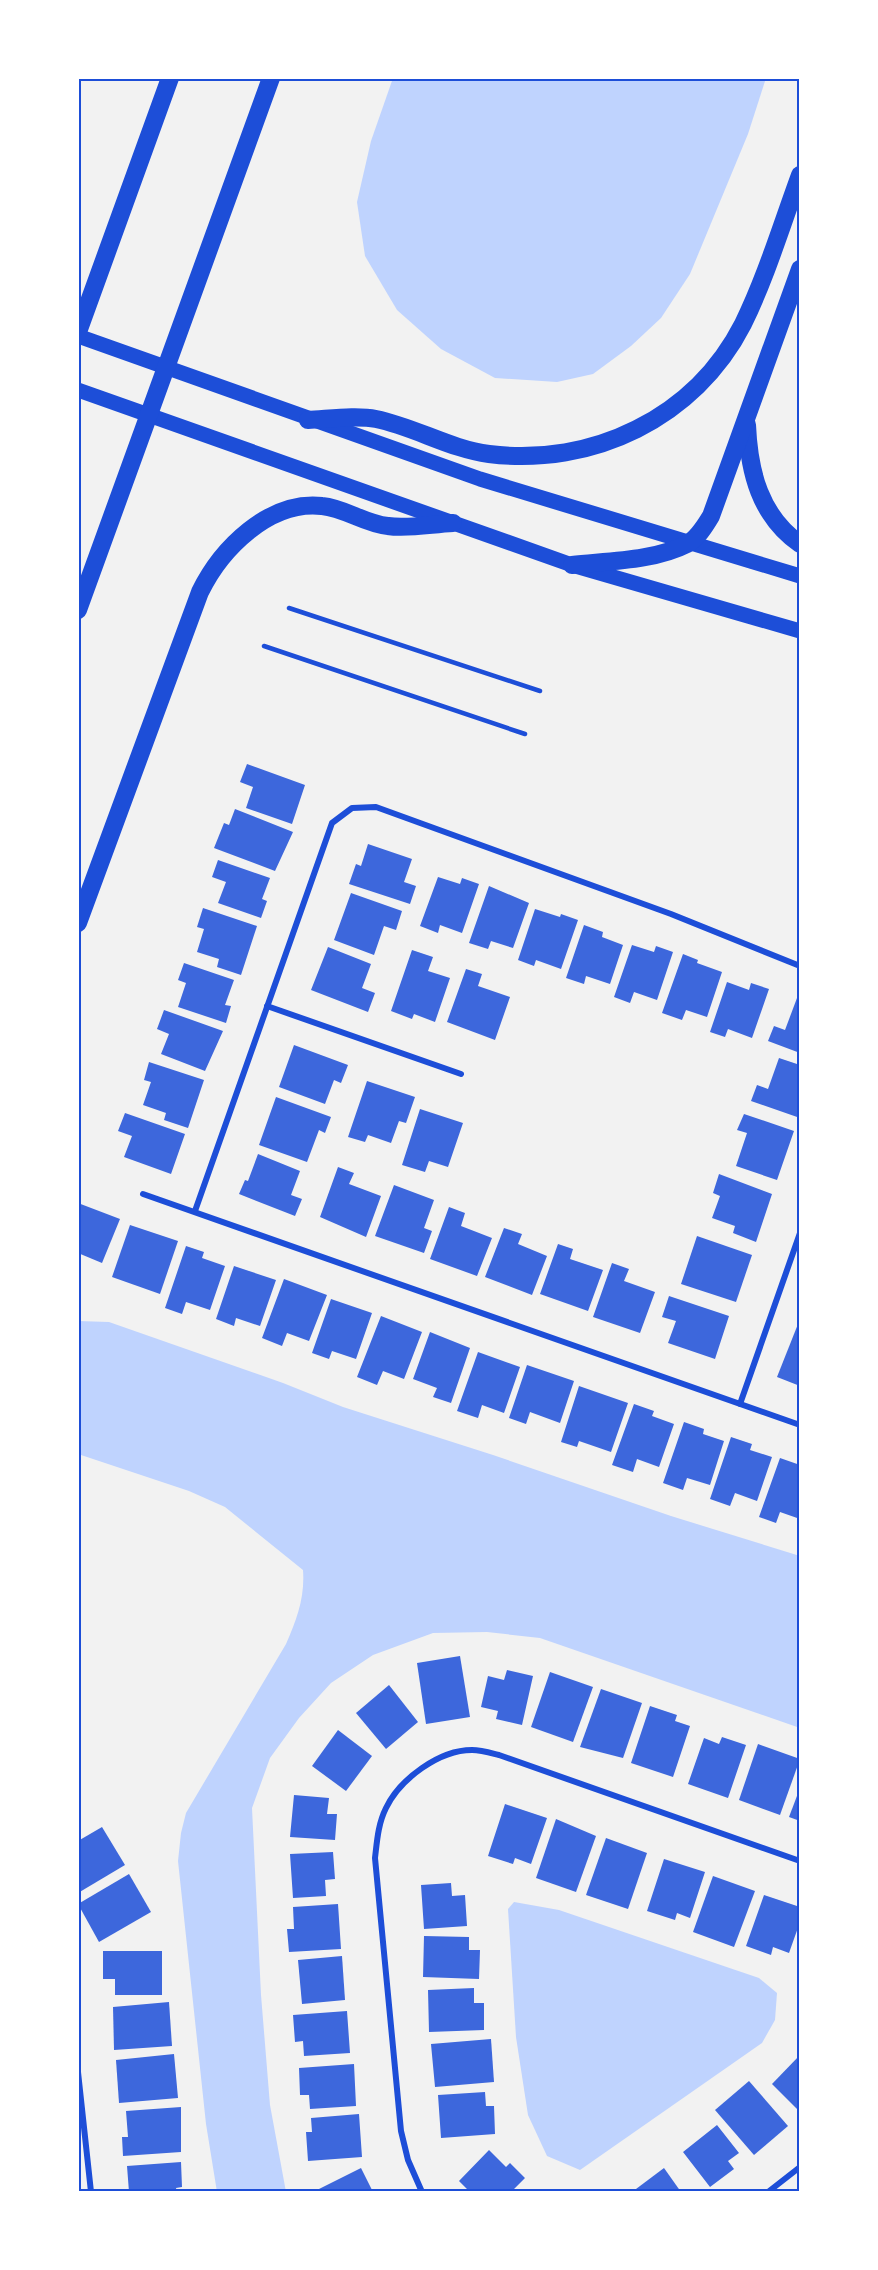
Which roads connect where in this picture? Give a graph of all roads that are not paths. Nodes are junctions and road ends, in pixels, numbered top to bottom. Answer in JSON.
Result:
{"nodes":[{"id":1,"x":170,"y":78,"type":"edge"},
{"id":2,"x":271,"y":78,"type":"edge"},
{"id":3,"x":281,"y":78,"type":"edge"},
{"id":4,"x":242,"y":158,"type":"junction"},
{"id":5,"x":800,"y":175,"type":"edge"},
{"id":6,"x":800,"y":268,"type":"edge"},
{"id":7,"x":78,"y":334,"type":"edge"},
{"id":8,"x":78,"y":390,"type":"edge"},
{"id":9,"x":746,"y":416,"type":"junction"},
{"id":10,"x":308,"y":420,"type":"junction"},
{"id":11,"x":453,"y":523,"type":"junction"},
{"id":12,"x":688,"y":544,"type":"junction"},
{"id":13,"x":800,"y":544,"type":"edge"},
{"id":14,"x":572,"y":565,"type":"junction"},
{"id":15,"x":800,"y":576,"type":"edge"},
{"id":16,"x":289,"y":608,"type":"dead end"},
{"id":17,"x":78,"y":610,"type":"edge"},
{"id":18,"x":800,"y":631,"type":"edge"},
{"id":19,"x":264,"y":646,"type":"dead end"},
{"id":20,"x":540,"y":692,"type":"dead end"},
{"id":21,"x":525,"y":734,"type":"dead end"},
{"id":22,"x":78,"y":923,"type":"edge"},
{"id":23,"x":800,"y":966,"type":"edge"},
{"id":24,"x":267,"y":1006,"type":"junction"},
{"id":25,"x":461,"y":1074,"type":"dead end"},
{"id":26,"x":143,"y":1194,"type":"dead end"},
{"id":27,"x":195,"y":1211,"type":"junction"},
{"id":28,"x":800,"y":1233,"type":"edge"},
{"id":29,"x":740,"y":1404,"type":"junction"},
{"id":30,"x":800,"y":1425,"type":"edge"},
{"id":31,"x":800,"y":1861,"type":"edge"},
{"id":32,"x":78,"y":2072,"type":"edge"},
{"id":33,"x":800,"y":2167,"type":"edge"},
{"id":34,"x":91,"y":2192,"type":"edge"},
{"id":35,"x":422,"y":2192,"type":"edge"},
{"id":36,"x":768,"y":2192,"type":"edge"}],
"edges":[{"from":1,"to":7,"type":"highway"},
{"from":2,"to":4,"type":"highway"},
{"from":3,"to":4,"type":"highway"},
{"from":4,"to":17,"type":"highway"},
{"from":5,"to":10,"type":"highway"},
{"from":6,"to":9,"type":"highway"},
{"from":7,"to":10,"type":"main road"},
{"from":8,"to":11,"type":"main road"},
{"from":9,"to":12,"type":"highway"},
{"from":9,"to":13,"type":"highway"},
{"from":10,"to":12,"type":"main road"},
{"from":11,"to":14,"type":"main road"},
{"from":11,"to":22,"type":"highway"},
{"from":12,"to":14,"type":"highway"},
{"from":12,"to":15,"type":"main road"},
{"from":14,"to":18,"type":"main road"},
{"from":16,"to":20,"type":"lane"},
{"from":19,"to":21,"type":"lane"},
{"from":23,"to":24,"type":"street"},
{"from":24,"to":25,"type":"street"},
{"from":24,"to":27,"type":"street"},
{"from":26,"to":27,"type":"street"},
{"from":27,"to":29,"type":"street"},
{"from":28,"to":29,"type":"street"},
{"from":29,"to":30,"type":"street"},
{"from":31,"to":35,"type":"street"},
{"from":32,"to":34,"type":"street"},
{"from":33,"to":36,"type":"street"}]}
